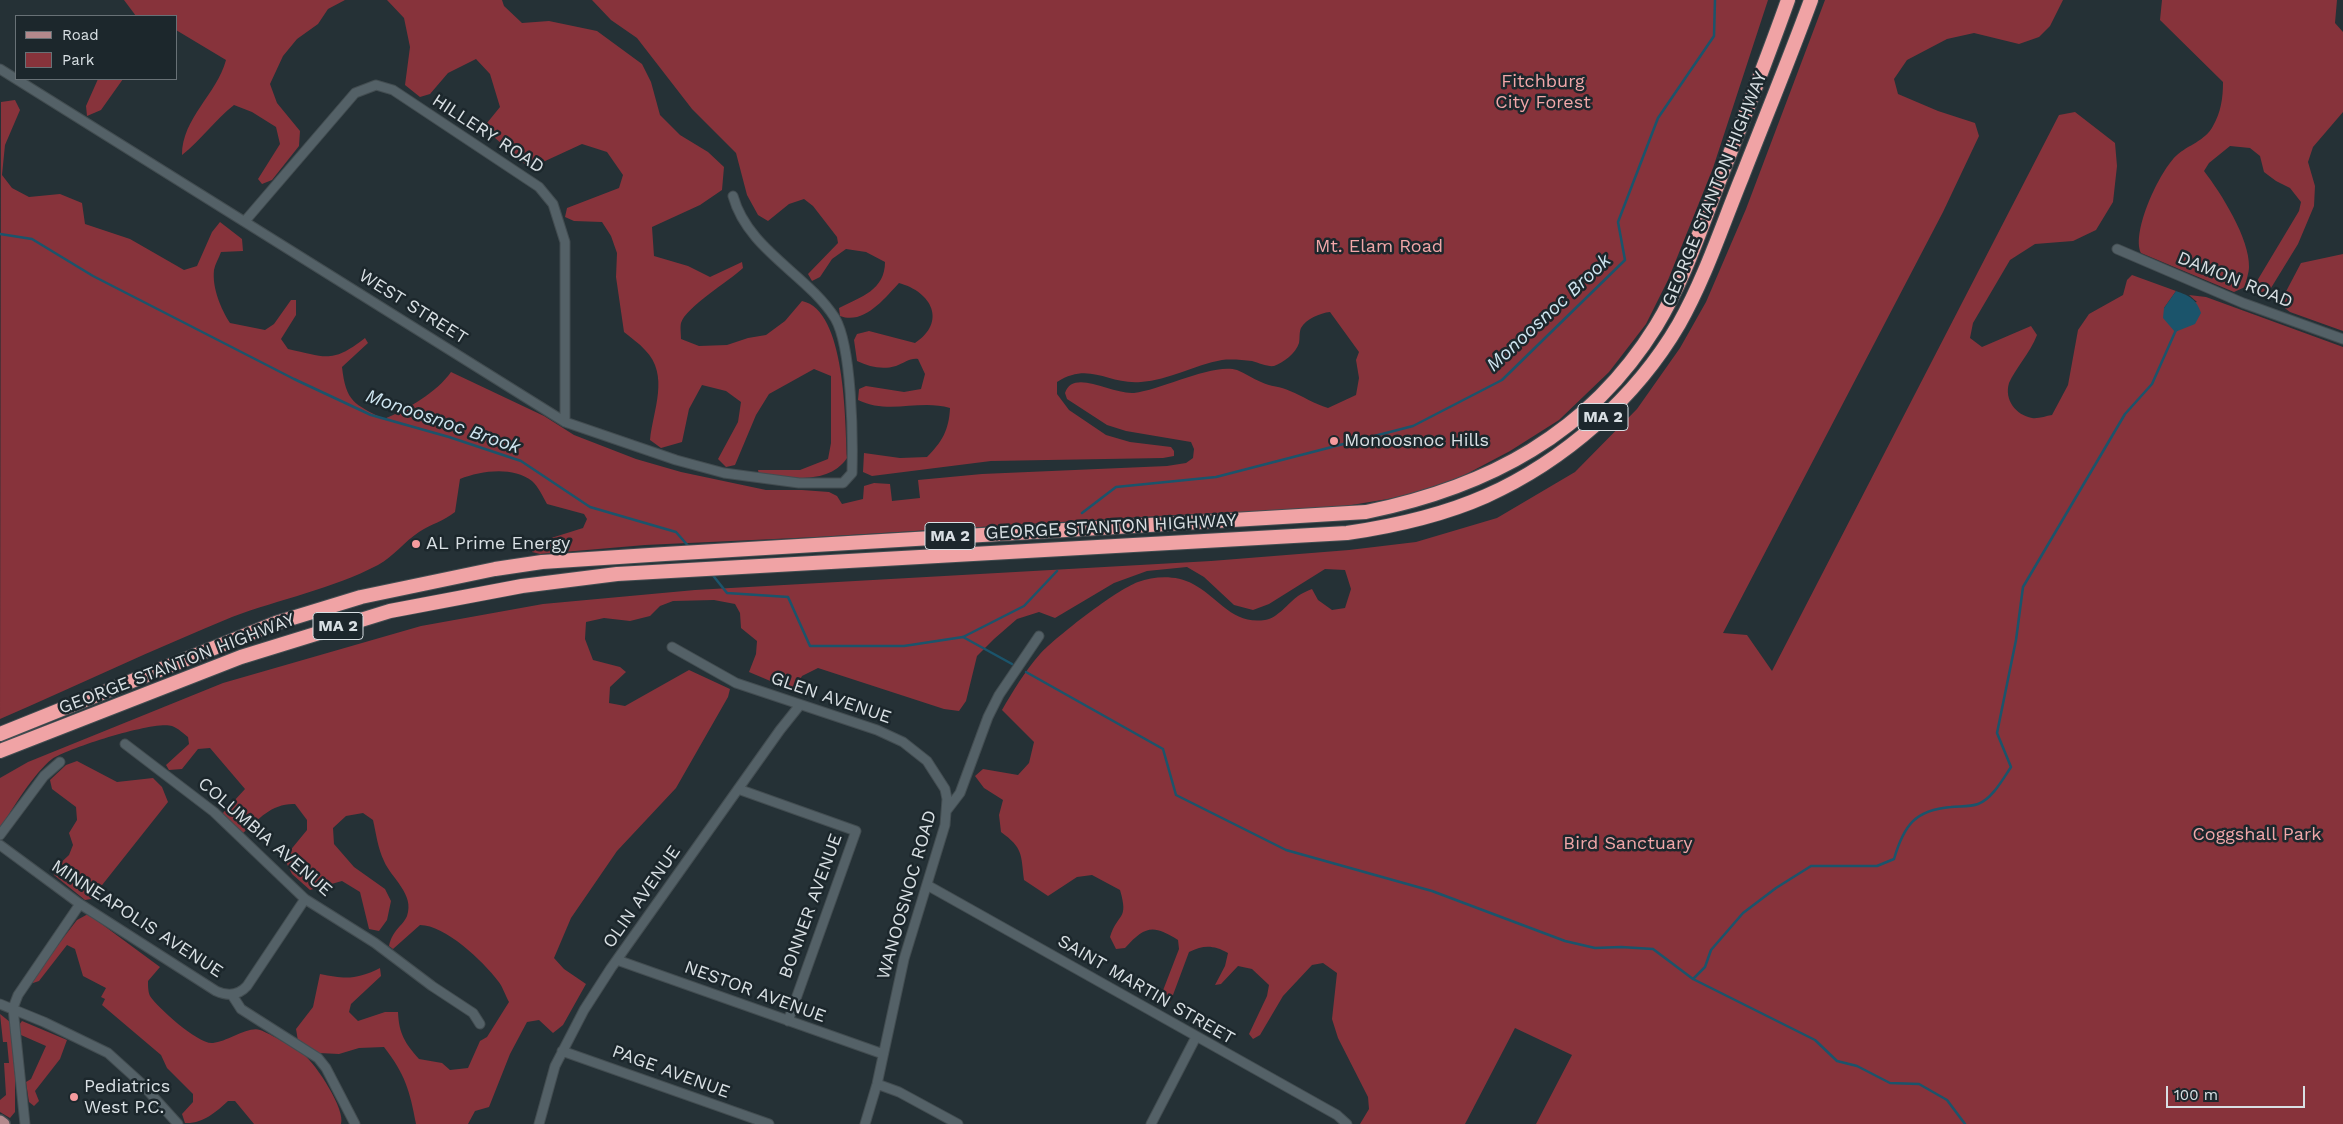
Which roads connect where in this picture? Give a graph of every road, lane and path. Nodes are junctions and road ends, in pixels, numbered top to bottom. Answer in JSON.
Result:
{"nodes":[{"id":1,"x":1788,"y":0,"type":"edge"},
{"id":2,"x":1811,"y":0,"type":"edge"},
{"id":3,"x":0,"y":68,"type":"edge"},
{"id":4,"x":15,"y":77,"type":"edge"},
{"id":5,"x":19,"y":80,"type":"edge"},
{"id":6,"x":733,"y":196,"type":"dead end"},
{"id":7,"x":245,"y":221,"type":"junction"},
{"id":8,"x":2117,"y":249,"type":"dead end"},
{"id":9,"x":2343,"y":339,"type":"edge"},
{"id":10,"x":565,"y":422,"type":"junction"},
{"id":11,"x":1039,"y":636,"type":"dead end"},
{"id":12,"x":672,"y":647,"type":"dead end"},
{"id":13,"x":800,"y":705,"type":"junction"},
{"id":14,"x":97,"y":713,"type":"junction"},
{"id":15,"x":0,"y":734,"type":"edge"},
{"id":16,"x":125,"y":744,"type":"dead end"},
{"id":17,"x":0,"y":751,"type":"edge"},
{"id":18,"x":0,"y":760,"type":"edge"},
{"id":19,"x":60,"y":762,"type":"dead end"},
{"id":20,"x":738,"y":790,"type":"junction"},
{"id":21,"x":947,"y":810,"type":"junction"},
{"id":22,"x":0,"y":835,"type":"edge"},
{"id":23,"x":0,"y":845,"type":"edge"},
{"id":24,"x":928,"y":885,"type":"junction"},
{"id":25,"x":305,"y":899,"type":"junction"},
{"id":26,"x":80,"y":904,"type":"junction"},
{"id":27,"x":617,"y":960,"type":"junction"},
{"id":28,"x":232,"y":995,"type":"junction"},
{"id":29,"x":0,"y":1004,"type":"edge"},
{"id":30,"x":13,"y":1008,"type":"junction"},
{"id":31,"x":788,"y":1021,"type":"junction"},
{"id":32,"x":480,"y":1024,"type":"dead end"},
{"id":33,"x":1196,"y":1037,"type":"junction"},
{"id":34,"x":562,"y":1051,"type":"junction"},
{"id":35,"x":883,"y":1054,"type":"junction"},
{"id":36,"x":877,"y":1084,"type":"junction"},
{"id":37,"x":0,"y":1121,"type":"edge"},
{"id":38,"x":4,"y":1124,"type":"edge"},
{"id":39,"x":25,"y":1124,"type":"edge"},
{"id":40,"x":178,"y":1124,"type":"edge"},
{"id":41,"x":355,"y":1124,"type":"edge"},
{"id":42,"x":539,"y":1124,"type":"edge"},
{"id":43,"x":769,"y":1124,"type":"edge"},
{"id":44,"x":865,"y":1124,"type":"edge"},
{"id":45,"x":958,"y":1124,"type":"edge"},
{"id":46,"x":1151,"y":1124,"type":"edge"},
{"id":47,"x":1347,"y":1124,"type":"edge"}],
"edges":[{"from":1,"to":15,"type":"highway","name":"GEORGE STANTON HIGHWAY","number":"MA 2"},
{"from":2,"to":14,"type":"highway","name":"GEORGE STANTON HIGHWAY","number":"MA 2"},
{"from":3,"to":4,"type":"street","name":"WEST STREET"},
{"from":5,"to":7,"type":"street","name":"WEST STREET"},
{"from":6,"to":10,"type":"street","name":"WEST STREET"},
{"from":7,"to":10,"type":"street","name":"WEST STREET"},
{"from":7,"to":10,"type":"street","name":"HILLERY ROAD"},
{"from":8,"to":9,"type":"street","name":"DAMON ROAD"},
{"from":11,"to":21,"type":"street","name":"WANOOSNOC ROAD"},
{"from":12,"to":13,"type":"street","name":"GLEN AVENUE"},
{"from":13,"to":20,"type":"street","name":"OLIN AVENUE"},
{"from":13,"to":21,"type":"street","name":"GLEN AVENUE"},
{"from":14,"to":17,"type":"highway","name":"GEORGE STANTON HIGHWAY","number":"MA 2"},
{"from":14,"to":18,"type":"highway"},
{"from":16,"to":25,"type":"street","name":"COLUMBIA AVENUE"},
{"from":19,"to":22,"type":"street"},
{"from":20,"to":27,"type":"street","name":"OLIN AVENUE"},
{"from":20,"to":31,"type":"street","name":"BONNER AVENUE"},
{"from":21,"to":24,"type":"street","name":"WANOOSNOC ROAD"},
{"from":23,"to":26,"type":"street","name":"MINNEAPOLIS AVENUE"},
{"from":24,"to":33,"type":"street","name":"SAINT MARTIN STREET"},
{"from":24,"to":35,"type":"street","name":"WANOOSNOC ROAD"},
{"from":25,"to":28,"type":"street"},
{"from":25,"to":32,"type":"street","name":"COLUMBIA AVENUE"},
{"from":26,"to":28,"type":"street","name":"MINNEAPOLIS AVENUE"},
{"from":26,"to":30,"type":"street"},
{"from":27,"to":31,"type":"street","name":"NESTOR AVENUE"},
{"from":27,"to":34,"type":"street","name":"OLIN AVENUE"},
{"from":28,"to":41,"type":"street","name":"MINNEAPOLIS AVENUE"},
{"from":29,"to":30,"type":"street"},
{"from":30,"to":39,"type":"street"},
{"from":30,"to":40,"type":"street"},
{"from":31,"to":35,"type":"street","name":"NESTOR AVENUE"},
{"from":33,"to":46,"type":"street"},
{"from":33,"to":47,"type":"street","name":"SAINT MARTIN STREET"},
{"from":34,"to":42,"type":"street","name":"OLIN AVENUE"},
{"from":34,"to":43,"type":"street","name":"PAGE AVENUE"},
{"from":35,"to":36,"type":"street","name":"WANOOSNOC ROAD"},
{"from":36,"to":44,"type":"street","name":"WANOOSNOC ROAD"},
{"from":36,"to":45,"type":"street"},
{"from":37,"to":38,"type":"main road"}]}
